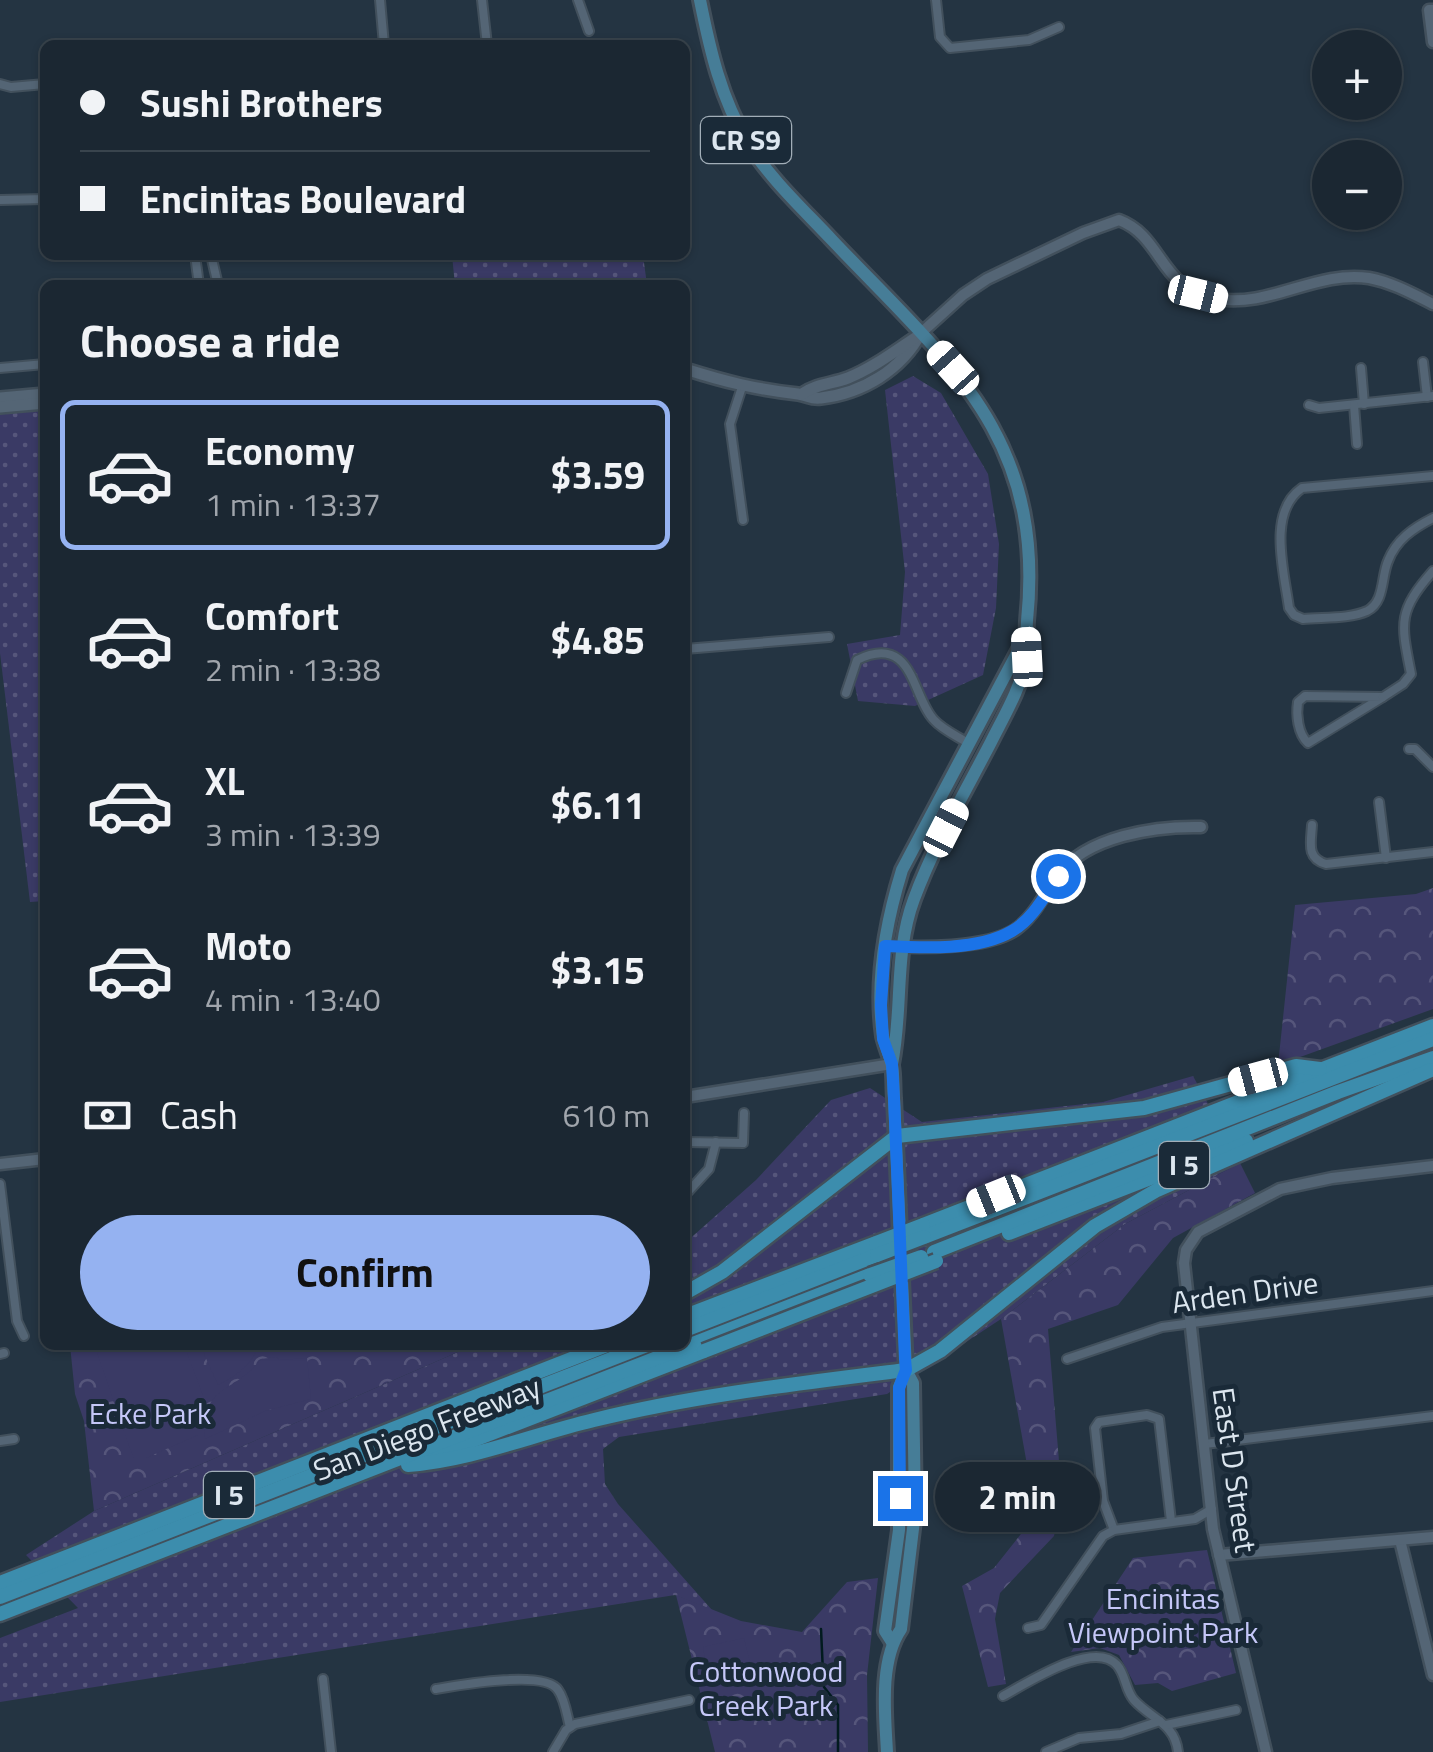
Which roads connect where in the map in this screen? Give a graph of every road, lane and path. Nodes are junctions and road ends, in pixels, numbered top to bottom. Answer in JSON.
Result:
{"nodes":[{"id":1,"x":380,"y":0,"type":"edge"},
{"id":2,"x":482,"y":0,"type":"edge"},
{"id":3,"x":578,"y":0,"type":"edge"},
{"id":4,"x":700,"y":0,"type":"edge"},
{"id":5,"x":936,"y":0,"type":"edge"},
{"id":6,"x":1430,"y":7,"type":"edge"},
{"id":7,"x":1059,"y":27,"type":"dead end"},
{"id":8,"x":588,"y":31,"type":"dead end"},
{"id":9,"x":384,"y":40,"type":"edge"},
{"id":10,"x":486,"y":40,"type":"edge"},
{"id":11,"x":1433,"y":42,"type":"edge"},
{"id":12,"x":0,"y":84,"type":"edge"},
{"id":13,"x":40,"y":84,"type":"edge"},
{"id":14,"x":40,"y":198,"type":"edge"},
{"id":15,"x":0,"y":200,"type":"edge"},
{"id":16,"x":1433,"y":304,"type":"edge"},
{"id":17,"x":921,"y":333,"type":"junction"},
{"id":18,"x":1423,"y":362,"type":"dead end"},
{"id":19,"x":40,"y":364,"type":"edge"},
{"id":20,"x":0,"y":368,"type":"edge"},
{"id":21,"x":1361,"y":368,"type":"dead end"},
{"id":22,"x":690,"y":370,"type":"edge"},
{"id":23,"x":742,"y":387,"type":"junction"},
{"id":24,"x":40,"y":394,"type":"edge"},
{"id":25,"x":1430,"y":397,"type":"edge"},
{"id":26,"x":0,"y":398,"type":"edge"},
{"id":27,"x":40,"y":403,"type":"edge"},
{"id":28,"x":1309,"y":404,"type":"dead end"},
{"id":29,"x":1359,"y":404,"type":"junction"},
{"id":30,"x":0,"y":407,"type":"edge"},
{"id":31,"x":1357,"y":444,"type":"dead end"},
{"id":32,"x":1433,"y":476,"type":"edge"},
{"id":33,"x":1433,"y":518,"type":"edge"},
{"id":34,"x":743,"y":520,"type":"dead end"},
{"id":35,"x":1433,"y":575,"type":"edge"},
{"id":36,"x":1026,"y":636,"type":"junction"},
{"id":37,"x":829,"y":637,"type":"dead end"},
{"id":38,"x":690,"y":649,"type":"edge"},
{"id":39,"x":846,"y":692,"type":"dead end"},
{"id":40,"x":1383,"y":696,"type":"junction"},
{"id":41,"x":968,"y":743,"type":"junction"},
{"id":42,"x":1409,"y":749,"type":"dead end"},
{"id":43,"x":1433,"y":767,"type":"edge"},
{"id":44,"x":1379,"y":802,"type":"dead end"},
{"id":45,"x":1312,"y":825,"type":"dead end"},
{"id":46,"x":1201,"y":827,"type":"dead end"},
{"id":47,"x":1433,"y":852,"type":"edge"},
{"id":48,"x":1386,"y":858,"type":"junction"},
{"id":49,"x":885,"y":946,"type":"junction"},
{"id":50,"x":903,"y":947,"type":"junction"},
{"id":51,"x":1433,"y":1026,"type":"edge"},
{"id":52,"x":1433,"y":1039,"type":"edge"},
{"id":53,"x":892,"y":1064,"type":"junction"},
{"id":54,"x":1432,"y":1066,"type":"edge"},
{"id":55,"x":1320,"y":1069,"type":"junction"},
{"id":56,"x":690,"y":1096,"type":"edge"},
{"id":57,"x":744,"y":1113,"type":"dead end"},
{"id":58,"x":897,"y":1136,"type":"junction"},
{"id":59,"x":690,"y":1142,"type":"edge"},
{"id":60,"x":716,"y":1142,"type":"junction"},
{"id":61,"x":40,"y":1160,"type":"edge"},
{"id":62,"x":0,"y":1164,"type":"edge"},
{"id":63,"x":1433,"y":1166,"type":"edge"},
{"id":64,"x":0,"y":1184,"type":"edge"},
{"id":65,"x":690,"y":1189,"type":"edge"},
{"id":66,"x":924,"y":1231,"type":"junction"},
{"id":67,"x":876,"y":1250,"type":"junction"},
{"id":68,"x":935,"y":1256,"type":"junction"},
{"id":69,"x":690,"y":1291,"type":"edge"},
{"id":70,"x":1433,"y":1291,"type":"edge"},
{"id":71,"x":690,"y":1314,"type":"edge"},
{"id":72,"x":1190,"y":1322,"type":"junction"},
{"id":73,"x":690,"y":1328,"type":"edge"},
{"id":74,"x":24,"y":1336,"type":"dead end"},
{"id":75,"x":690,"y":1346,"type":"edge"},
{"id":76,"x":586,"y":1350,"type":"edge"},
{"id":77,"x":594,"y":1350,"type":"edge"},
{"id":78,"x":634,"y":1350,"type":"edge"},
{"id":79,"x":680,"y":1350,"type":"edge"},
{"id":80,"x":572,"y":1358,"type":"junction"},
{"id":81,"x":1067,"y":1359,"type":"dead end"},
{"id":82,"x":906,"y":1370,"type":"junction"},
{"id":83,"x":1433,"y":1416,"type":"edge"},
{"id":84,"x":14,"y":1439,"type":"dead end"},
{"id":85,"x":0,"y":1441,"type":"edge"},
{"id":86,"x":1205,"y":1444,"type":"junction"},
{"id":87,"x":408,"y":1465,"type":"junction"},
{"id":88,"x":1212,"y":1509,"type":"junction"},
{"id":89,"x":1195,"y":1519,"type":"junction"},
{"id":90,"x":1171,"y":1520,"type":"junction"},
{"id":91,"x":1213,"y":1528,"type":"junction"},
{"id":92,"x":1114,"y":1530,"type":"junction"},
{"id":93,"x":1433,"y":1537,"type":"edge"},
{"id":94,"x":1400,"y":1540,"type":"junction"},
{"id":95,"x":1219,"y":1555,"type":"junction"},
{"id":96,"x":0,"y":1583,"type":"edge"},
{"id":97,"x":0,"y":1596,"type":"edge"},
{"id":98,"x":0,"y":1614,"type":"edge"},
{"id":99,"x":0,"y":1624,"type":"edge"},
{"id":100,"x":1028,"y":1628,"type":"dead end"},
{"id":101,"x":1433,"y":1674,"type":"edge"},
{"id":102,"x":323,"y":1679,"type":"dead end"},
{"id":103,"x":436,"y":1689,"type":"dead end"},
{"id":104,"x":1003,"y":1696,"type":"dead end"},
{"id":105,"x":690,"y":1700,"type":"dead end"},
{"id":106,"x":1236,"y":1710,"type":"dead end"},
{"id":107,"x":1163,"y":1723,"type":"junction"},
{"id":108,"x":570,"y":1727,"type":"junction"},
{"id":109,"x":331,"y":1752,"type":"edge"},
{"id":110,"x":553,"y":1752,"type":"edge"},
{"id":111,"x":887,"y":1752,"type":"edge"},
{"id":112,"x":1046,"y":1752,"type":"edge"},
{"id":113,"x":1178,"y":1752,"type":"edge"},
{"id":114,"x":1266,"y":1752,"type":"edge"}],
"edges":[{"from":1,"to":9,"type":"street"},
{"from":2,"to":10,"type":"street"},
{"from":3,"to":8,"type":"street"},
{"from":4,"to":17,"type":"main road","number":"CR S9"},
{"from":5,"to":7,"type":"street"},
{"from":6,"to":11,"type":"street"},
{"from":12,"to":13,"type":"street"},
{"from":14,"to":15,"type":"street"},
{"from":16,"to":17,"type":"street"},
{"from":17,"to":23,"type":"main road"},
{"from":17,"to":36,"type":"main road","number":"CR S9"},
{"from":18,"to":25,"type":"street"},
{"from":19,"to":20,"type":"street"},
{"from":21,"to":29,"type":"street"},
{"from":22,"to":23,"type":"main road"},
{"from":23,"to":34,"type":"street"},
{"from":24,"to":26,"type":"main road"},
{"from":25,"to":29,"type":"street"},
{"from":27,"to":30,"type":"main road"},
{"from":28,"to":29,"type":"street"},
{"from":29,"to":31,"type":"street"},
{"from":32,"to":33,"type":"street"},
{"from":35,"to":40,"type":"street"},
{"from":36,"to":41,"type":"main road","number":"CR S9"},
{"from":36,"to":50,"type":"main road","number":"CR S9"},
{"from":37,"to":38,"type":"street"},
{"from":39,"to":41,"type":"street"},
{"from":40,"to":40,"type":"street"},
{"from":41,"to":49,"type":"main road","number":"CR S9"},
{"from":42,"to":43,"type":"street"},
{"from":44,"to":48,"type":"street"},
{"from":45,"to":48,"type":"street"},
{"from":46,"to":50,"type":"street"},
{"from":47,"to":48,"type":"street"},
{"from":49,"to":50,"type":"street"},
{"from":49,"to":53,"type":"main road","number":"CR S9"},
{"from":50,"to":53,"type":"main road","number":"CR S9"},
{"from":51,"to":55,"type":"highway","number":"I 5"},
{"from":52,"to":66,"type":"highway"},
{"from":53,"to":56,"type":"street"},
{"from":53,"to":58,"type":"main road","number":"CR S9"},
{"from":54,"to":68,"type":"highway","name":"San Diego Freeway","number":"I 5"},
{"from":54,"to":82,"type":"highway"},
{"from":55,"to":58,"type":"highway"},
{"from":55,"to":66,"type":"highway","number":"I 5"},
{"from":57,"to":60,"type":"street"},
{"from":58,"to":69,"type":"highway"},
{"from":58,"to":82,"type":"main road","number":"CR S9"},
{"from":59,"to":60,"type":"street"},
{"from":60,"to":65,"type":"street"},
{"from":61,"to":62,"type":"street"},
{"from":63,"to":72,"type":"street","name":"East D Street"},
{"from":64,"to":74,"type":"street"},
{"from":66,"to":67,"type":"highway","number":"I 5","bridge":true},
{"from":67,"to":71,"type":"highway","number":"I 5"},
{"from":67,"to":73,"type":"highway"},
{"from":68,"to":75,"type":"highway","bridge":true},
{"from":68,"to":87,"type":"highway","name":"San Diego Freeway","number":"I 5","bridge":true},
{"from":70,"to":72,"type":"street","name":"Arden Drive"},
{"from":72,"to":81,"type":"street","name":"Arden Drive"},
{"from":72,"to":86,"type":"street","name":"East D Street"},
{"from":76,"to":80,"type":"highway"},
{"from":77,"to":80,"type":"highway","name":"San Diego Freeway","number":"I 5"},
{"from":78,"to":97,"type":"highway"},
{"from":79,"to":98,"type":"highway","bridge":true},
{"from":80,"to":96,"type":"highway","name":"San Diego Freeway","number":"I 5"},
{"from":82,"to":87,"type":"highway"},
{"from":82,"to":111,"type":"main road","number":"CR S9"},
{"from":83,"to":86,"type":"street"},
{"from":84,"to":85,"type":"street"},
{"from":86,"to":88,"type":"street","name":"East D Street"},
{"from":87,"to":99,"type":"highway","name":"San Diego Freeway","number":"I 5"},
{"from":88,"to":89,"type":"street"},
{"from":88,"to":91,"type":"street","name":"East D Street"},
{"from":89,"to":90,"type":"street"},
{"from":89,"to":91,"type":"street"},
{"from":90,"to":92,"type":"street"},
{"from":90,"to":92,"type":"street"},
{"from":91,"to":95,"type":"street","name":"East D Street"},
{"from":92,"to":100,"type":"street"},
{"from":93,"to":94,"type":"street"},
{"from":94,"to":95,"type":"street"},
{"from":94,"to":101,"type":"street"},
{"from":95,"to":114,"type":"street","name":"East D Street"},
{"from":102,"to":109,"type":"street"},
{"from":103,"to":108,"type":"street"},
{"from":104,"to":107,"type":"street"},
{"from":105,"to":108,"type":"street"},
{"from":106,"to":107,"type":"street"},
{"from":107,"to":112,"type":"street"},
{"from":107,"to":113,"type":"street"},
{"from":108,"to":110,"type":"street"}]}
